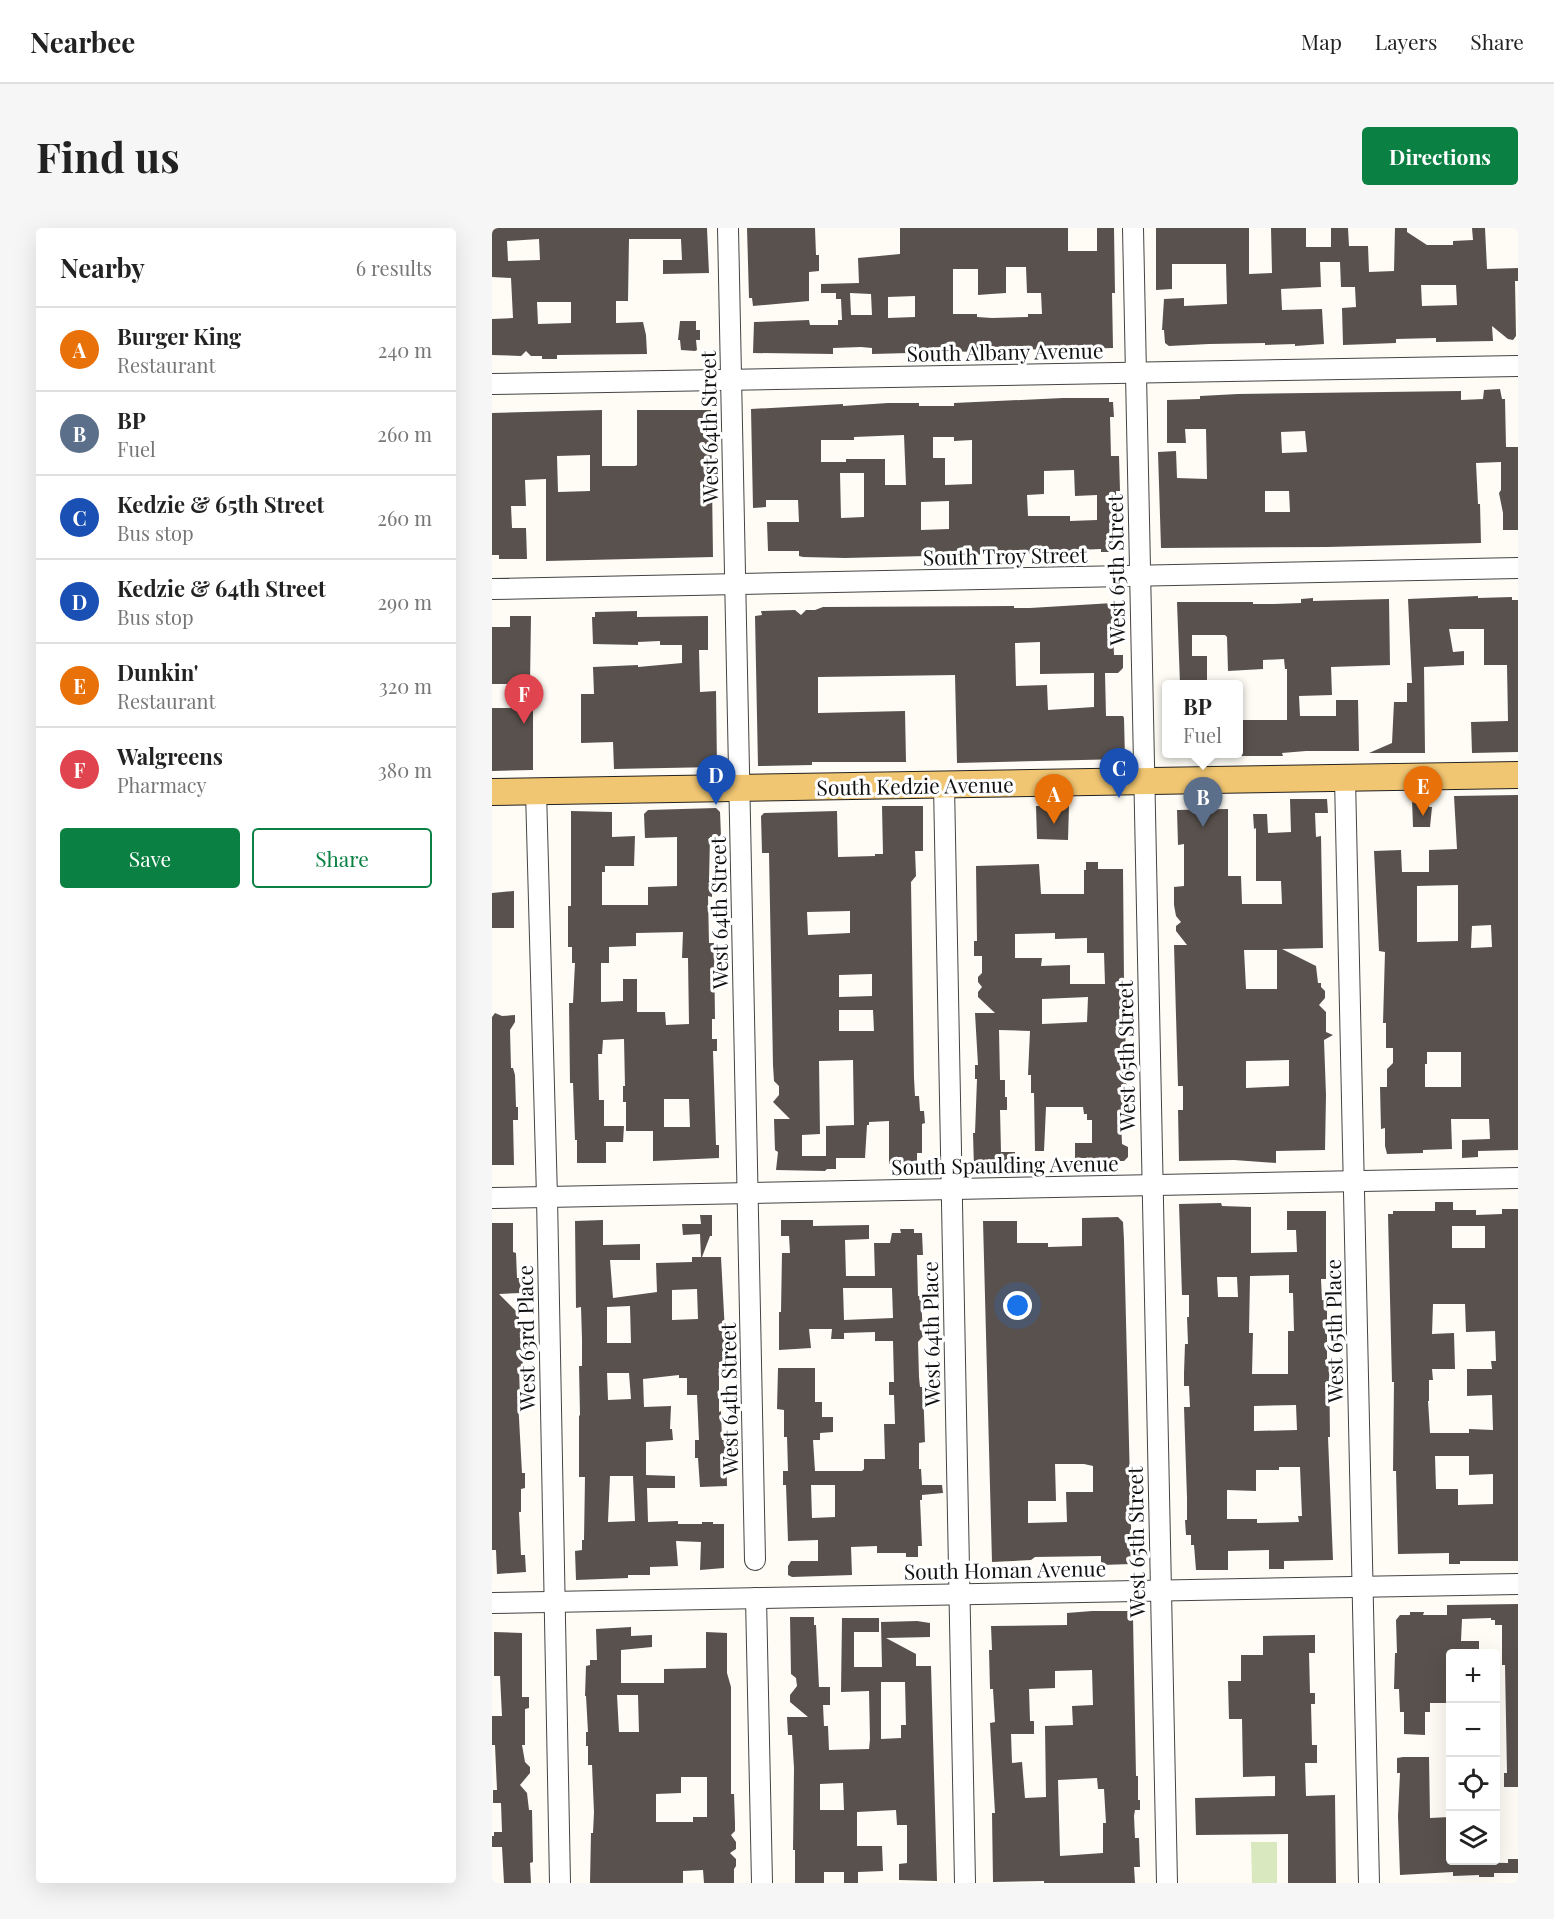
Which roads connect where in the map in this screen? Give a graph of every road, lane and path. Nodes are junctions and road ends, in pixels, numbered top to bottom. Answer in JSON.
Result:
{"nodes":[{"id":1,"x":728,"y":228,"type":"edge"},
{"id":2,"x":1132,"y":228,"type":"edge"},
{"id":3,"x":1518,"y":366,"type":"edge"},
{"id":4,"x":1135,"y":373,"type":"junction"},
{"id":5,"x":731,"y":380,"type":"junction"},
{"id":6,"x":492,"y":384,"type":"edge"},
{"id":7,"x":1518,"y":568,"type":"edge"},
{"id":8,"x":1139,"y":576,"type":"junction"},
{"id":9,"x":735,"y":585,"type":"junction"},
{"id":10,"x":492,"y":590,"type":"edge"},
{"id":11,"x":1518,"y":776,"type":"edge"},
{"id":12,"x":1345,"y":778,"type":"junction"},
{"id":13,"x":1143,"y":782,"type":"junction"},
{"id":14,"x":944,"y":785,"type":"junction"},
{"id":15,"x":739,"y":788,"type":"junction"},
{"id":16,"x":536,"y":791,"type":"junction"},
{"id":17,"x":492,"y":792,"type":"edge"},
{"id":18,"x":1518,"y":1178,"type":"edge"},
{"id":19,"x":1354,"y":1181,"type":"junction"},
{"id":20,"x":1152,"y":1185,"type":"junction"},
{"id":21,"x":952,"y":1189,"type":"junction"},
{"id":22,"x":748,"y":1193,"type":"junction"},
{"id":23,"x":547,"y":1197,"type":"junction"},
{"id":24,"x":492,"y":1198,"type":"edge"},
{"id":25,"x":755,"y":1560,"type":"dead end"},
{"id":26,"x":1518,"y":1584,"type":"edge"},
{"id":27,"x":1362,"y":1587,"type":"junction"},
{"id":28,"x":1160,"y":1590,"type":"junction"},
{"id":29,"x":959,"y":1594,"type":"junction"},
{"id":30,"x":756,"y":1598,"type":"junction"},
{"id":31,"x":554,"y":1602,"type":"junction"},
{"id":32,"x":492,"y":1603,"type":"edge"},
{"id":33,"x":560,"y":1883,"type":"edge"},
{"id":34,"x":762,"y":1883,"type":"edge"},
{"id":35,"x":965,"y":1883,"type":"edge"},
{"id":36,"x":1167,"y":1883,"type":"edge"},
{"id":37,"x":1369,"y":1883,"type":"edge"}],
"edges":[{"from":1,"to":5,"type":"street","name":"West 64th Street"},
{"from":2,"to":4,"type":"street","name":"West 65th Street"},
{"from":3,"to":4,"type":"street","name":"South Albany Avenue"},
{"from":4,"to":5,"type":"street","name":"South Albany Avenue"},
{"from":4,"to":8,"type":"street","name":"West 65th Street"},
{"from":5,"to":6,"type":"street","name":"South Albany Avenue"},
{"from":5,"to":9,"type":"street","name":"West 64th Street"},
{"from":7,"to":8,"type":"street","name":"South Troy Street"},
{"from":8,"to":9,"type":"street","name":"South Troy Street"},
{"from":8,"to":13,"type":"street","name":"West 65th Street"},
{"from":9,"to":10,"type":"street","name":"South Troy Street"},
{"from":9,"to":15,"type":"street","name":"West 64th Street"},
{"from":11,"to":12,"type":"main road","name":"South Kedzie Avenue"},
{"from":12,"to":13,"type":"main road","name":"South Kedzie Avenue"},
{"from":12,"to":19,"type":"street","name":"West 65th Place"},
{"from":13,"to":14,"type":"main road","name":"South Kedzie Avenue"},
{"from":13,"to":20,"type":"street","name":"West 65th Street"},
{"from":14,"to":15,"type":"main road","name":"South Kedzie Avenue"},
{"from":14,"to":21,"type":"street","name":"West 64th Place"},
{"from":15,"to":16,"type":"main road","name":"South Kedzie Avenue"},
{"from":15,"to":22,"type":"street","name":"West 64th Street"},
{"from":16,"to":17,"type":"main road","name":"South Kedzie Avenue"},
{"from":16,"to":23,"type":"street","name":"West 63rd Place"},
{"from":18,"to":19,"type":"street","name":"South Spaulding Avenue"},
{"from":19,"to":20,"type":"street","name":"South Spaulding Avenue"},
{"from":19,"to":27,"type":"street","name":"West 65th Place"},
{"from":20,"to":21,"type":"street","name":"South Spaulding Avenue"},
{"from":20,"to":28,"type":"street","name":"West 65th Street"},
{"from":21,"to":22,"type":"street","name":"South Spaulding Avenue"},
{"from":21,"to":29,"type":"street","name":"West 64th Place"},
{"from":22,"to":23,"type":"street","name":"South Spaulding Avenue"},
{"from":22,"to":25,"type":"street","name":"West 64th Street"},
{"from":23,"to":24,"type":"street","name":"South Spaulding Avenue"},
{"from":23,"to":31,"type":"street","name":"West 63rd Place"},
{"from":26,"to":27,"type":"street","name":"South Homan Avenue"},
{"from":27,"to":28,"type":"street","name":"South Homan Avenue"},
{"from":27,"to":37,"type":"street","name":"West 65th Place"},
{"from":28,"to":29,"type":"street","name":"South Homan Avenue"},
{"from":28,"to":36,"type":"street","name":"West 65th Street"},
{"from":29,"to":30,"type":"street","name":"South Homan Avenue"},
{"from":29,"to":35,"type":"street","name":"West 64th Place"},
{"from":30,"to":31,"type":"street","name":"South Homan Avenue"},
{"from":30,"to":34,"type":"street"},
{"from":31,"to":32,"type":"street","name":"South Homan Avenue"},
{"from":31,"to":33,"type":"street","name":"West 63rd Place"}]}
